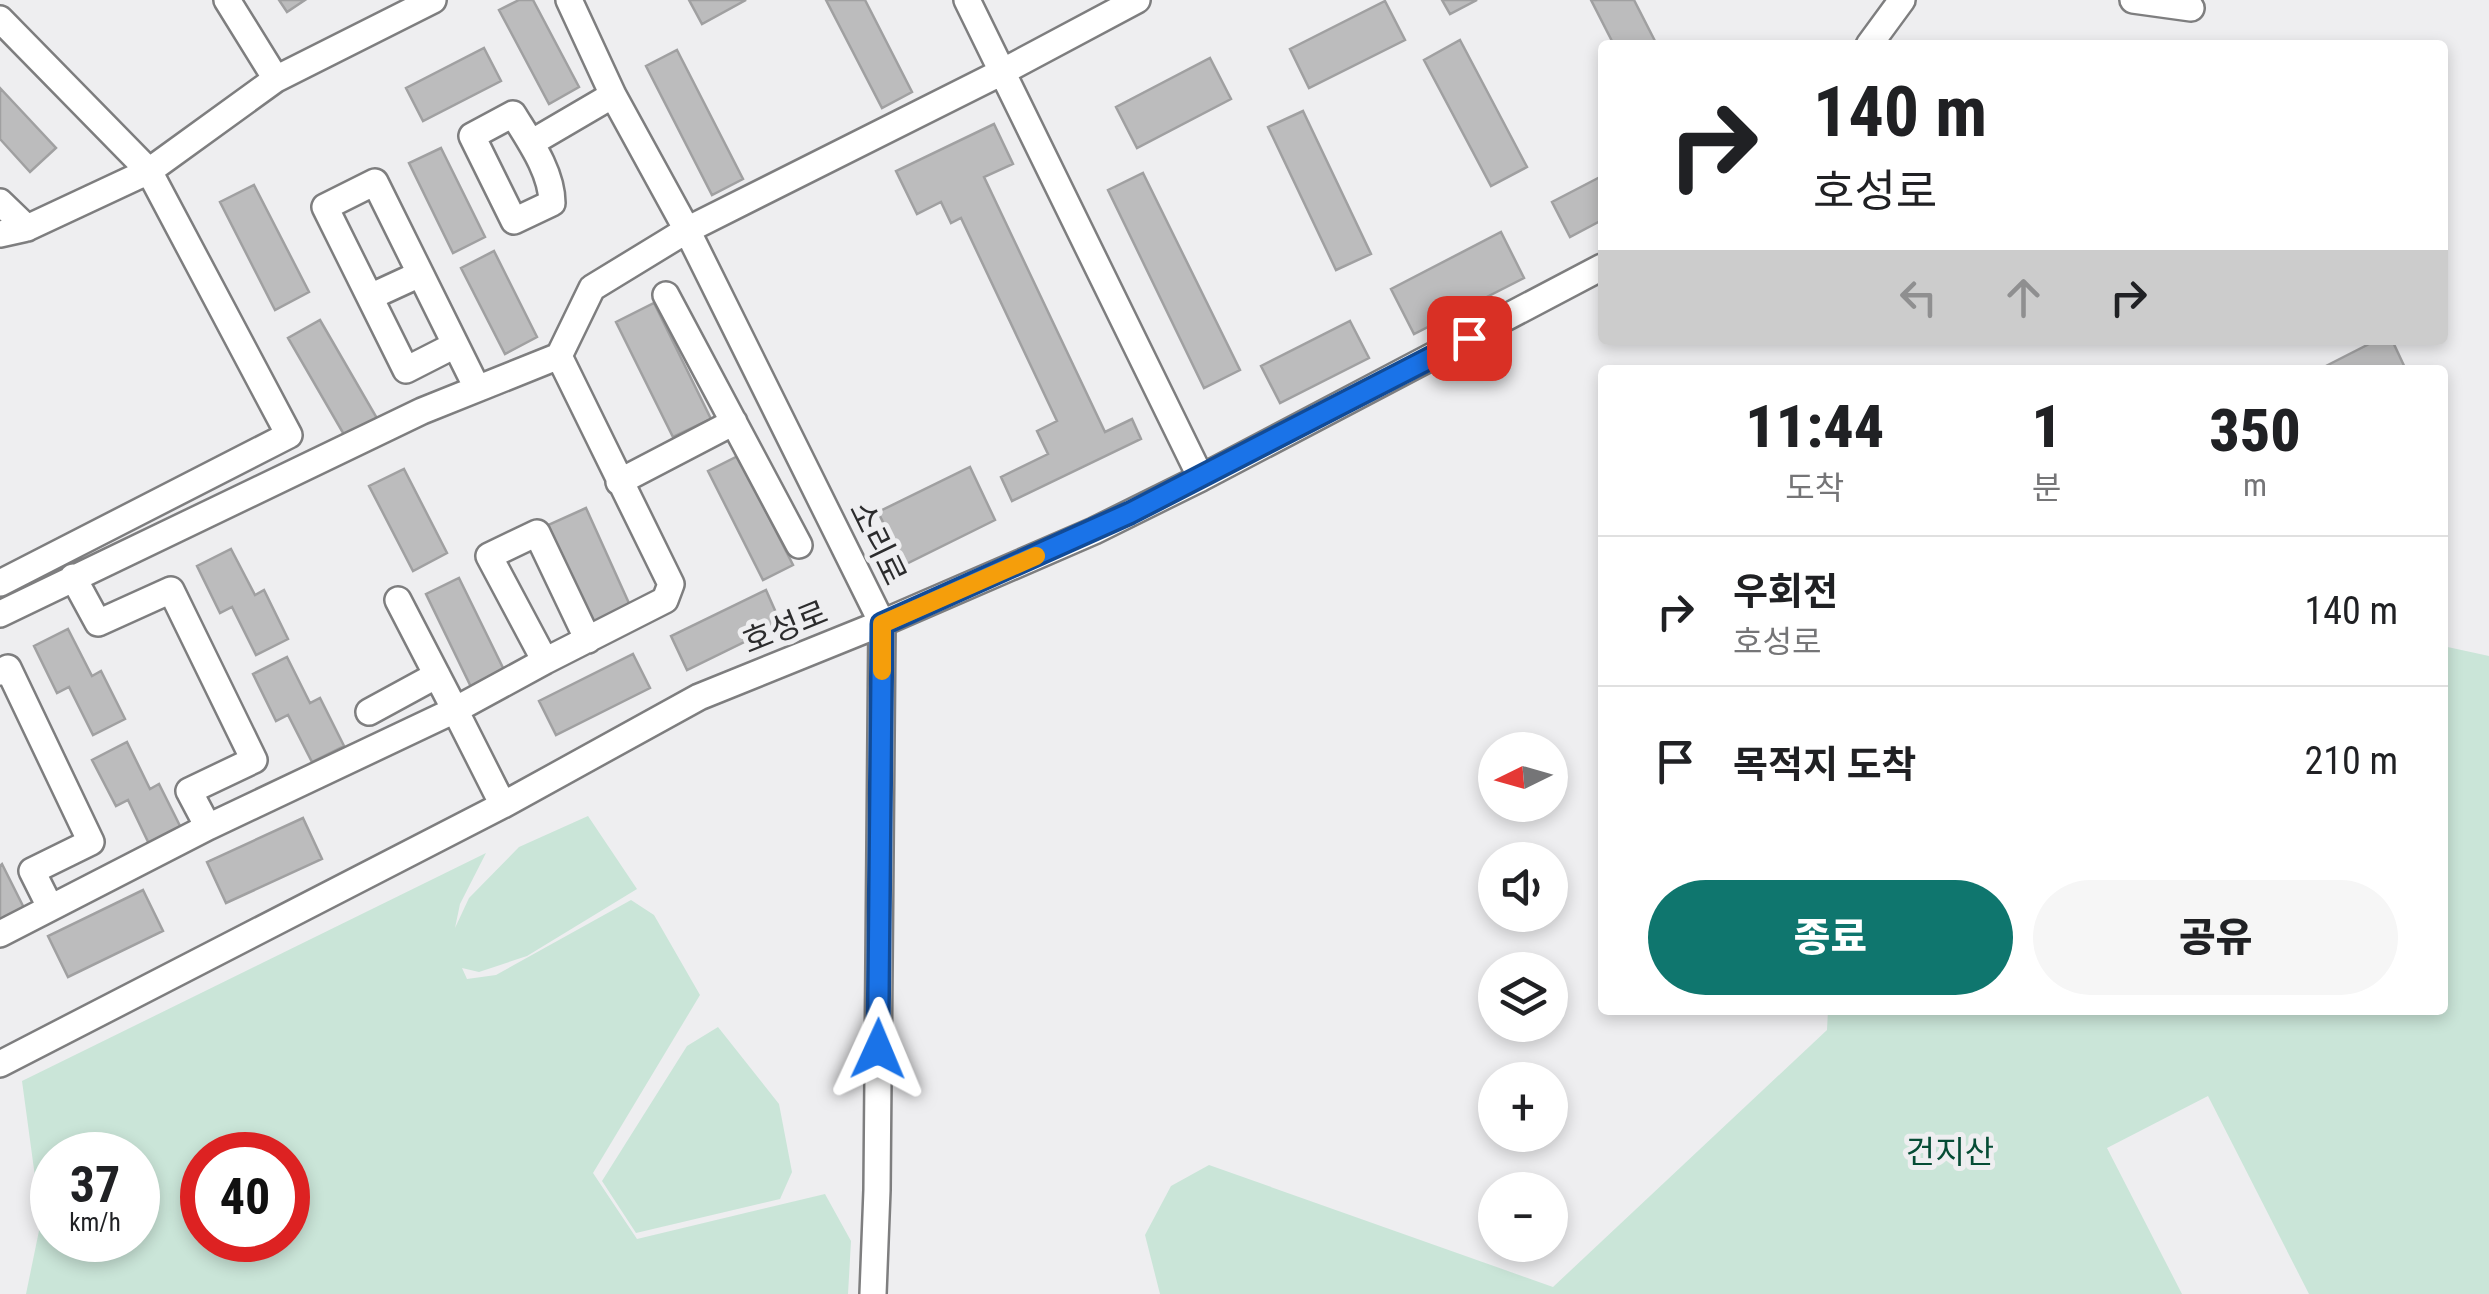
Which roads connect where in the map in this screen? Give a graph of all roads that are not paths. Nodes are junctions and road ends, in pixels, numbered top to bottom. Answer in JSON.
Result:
{"nodes":[{"id":1,"x":227,"y":0,"type":"edge"},
{"id":2,"x":433,"y":0,"type":"edge"},
{"id":3,"x":569,"y":0,"type":"edge"},
{"id":4,"x":967,"y":0,"type":"edge"},
{"id":5,"x":1138,"y":0,"type":"edge"},
{"id":6,"x":1902,"y":0,"type":"edge"},
{"id":7,"x":2133,"y":0,"type":"edge"},
{"id":8,"x":2190,"y":8,"type":"dead end"},
{"id":9,"x":5,"y":35,"type":"edge"},
{"id":10,"x":1873,"y":40,"type":"edge"},
{"id":11,"x":1002,"y":72,"type":"junction"},
{"id":12,"x":276,"y":79,"type":"junction"},
{"id":13,"x":613,"y":95,"type":"junction"},
{"id":14,"x":530,"y":143,"type":"dead end"},
{"id":15,"x":149,"y":170,"type":"junction"},
{"id":16,"x":0,"y":202,"type":"edge"},
{"id":17,"x":26,"y":228,"type":"junction"},
{"id":18,"x":686,"y":230,"type":"junction"},
{"id":19,"x":0,"y":234,"type":"edge"},
{"id":20,"x":1598,"y":270,"type":"edge"},
{"id":21,"x":420,"y":274,"type":"junction"},
{"id":22,"x":666,"y":295,"type":"dead end"},
{"id":23,"x":370,"y":298,"type":"junction"},
{"id":24,"x":455,"y":346,"type":"junction"},
{"id":25,"x":560,"y":356,"type":"junction"},
{"id":26,"x":477,"y":388,"type":"junction"},
{"id":27,"x":734,"y":422,"type":"junction"},
{"id":28,"x":1201,"y":478,"type":"junction"},
{"id":29,"x":619,"y":482,"type":"junction"},
{"id":30,"x":799,"y":545,"type":"dead end"},
{"id":31,"x":73,"y":577,"type":"junction"},
{"id":32,"x":0,"y":583,"type":"edge"},
{"id":33,"x":398,"y":600,"type":"dead end"},
{"id":34,"x":0,"y":614,"type":"edge"},
{"id":35,"x":882,"y":624,"type":"junction"},
{"id":36,"x":588,"y":640,"type":"junction"},
{"id":37,"x":545,"y":661,"type":"junction"},
{"id":38,"x":0,"y":672,"type":"edge"},
{"id":39,"x":437,"y":675,"type":"junction"},
{"id":40,"x":455,"y":710,"type":"junction"},
{"id":41,"x":369,"y":712,"type":"dead end"},
{"id":42,"x":504,"y":806,"type":"junction"},
{"id":43,"x":208,"y":827,"type":"junction"},
{"id":44,"x":50,"y":907,"type":"junction"},
{"id":45,"x":0,"y":934,"type":"edge"},
{"id":46,"x":0,"y":1064,"type":"edge"},
{"id":47,"x":873,"y":1294,"type":"edge"}],
"edges":[{"from":1,"to":12,"type":"street"},
{"from":2,"to":12,"type":"street"},
{"from":3,"to":13,"type":"street","name":"소리로"},
{"from":4,"to":11,"type":"street"},
{"from":5,"to":11,"type":"street"},
{"from":6,"to":10,"type":"street"},
{"from":7,"to":8,"type":"street"},
{"from":9,"to":15,"type":"street"},
{"from":11,"to":18,"type":"street"},
{"from":11,"to":28,"type":"street"},
{"from":12,"to":15,"type":"street"},
{"from":13,"to":14,"type":"street"},
{"from":13,"to":18,"type":"street","name":"소리로"},
{"from":15,"to":17,"type":"street"},
{"from":15,"to":32,"type":"street"},
{"from":16,"to":17,"type":"street"},
{"from":17,"to":19,"type":"street"},
{"from":18,"to":25,"type":"street"},
{"from":18,"to":35,"type":"street","name":"소리로"},
{"from":20,"to":28,"type":"street","name":"호성로"},
{"from":21,"to":23,"type":"street"},
{"from":21,"to":23,"type":"street"},
{"from":21,"to":24,"type":"street"},
{"from":22,"to":27,"type":"street"},
{"from":23,"to":24,"type":"street"},
{"from":24,"to":26,"type":"street"},
{"from":25,"to":26,"type":"street"},
{"from":25,"to":29,"type":"street"},
{"from":26,"to":31,"type":"street"},
{"from":27,"to":29,"type":"street"},
{"from":27,"to":30,"type":"street"},
{"from":28,"to":35,"type":"street","name":"호성로"},
{"from":29,"to":36,"type":"street"},
{"from":31,"to":34,"type":"street"},
{"from":31,"to":43,"type":"street"},
{"from":33,"to":39,"type":"street"},
{"from":35,"to":42,"type":"street","name":"호성로"},
{"from":35,"to":47,"type":"street","name":"소리로"},
{"from":36,"to":37,"type":"street"},
{"from":36,"to":37,"type":"street"},
{"from":37,"to":40,"type":"street"},
{"from":38,"to":44,"type":"street"},
{"from":39,"to":40,"type":"street"},
{"from":39,"to":41,"type":"street"},
{"from":40,"to":42,"type":"street"},
{"from":40,"to":43,"type":"street"},
{"from":42,"to":46,"type":"street","name":"호성로"},
{"from":43,"to":44,"type":"street"},
{"from":44,"to":45,"type":"street"}]}
